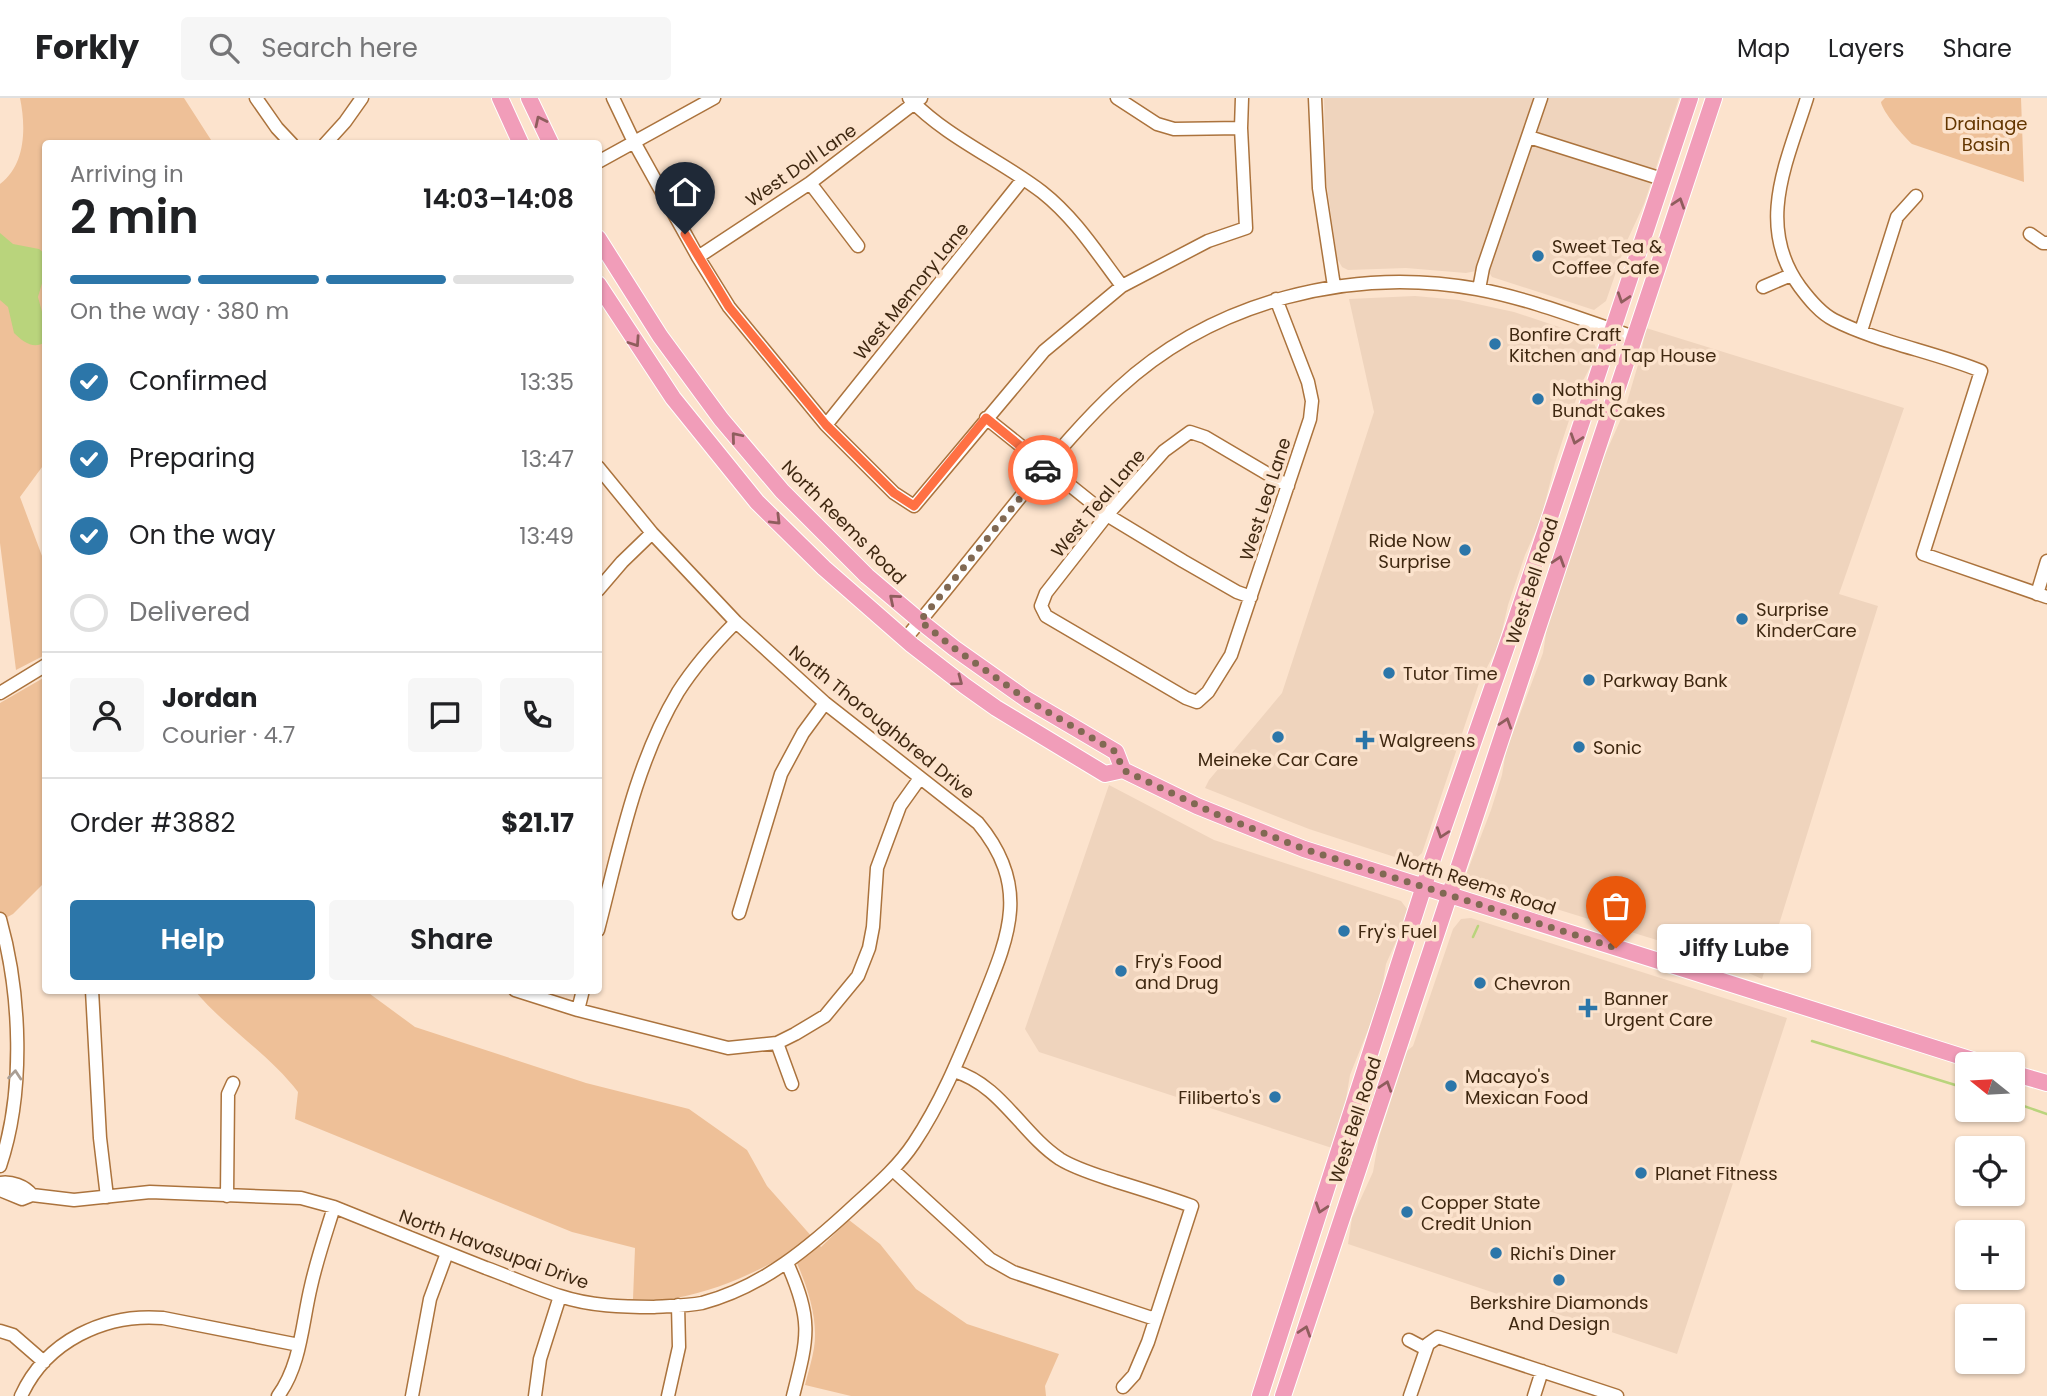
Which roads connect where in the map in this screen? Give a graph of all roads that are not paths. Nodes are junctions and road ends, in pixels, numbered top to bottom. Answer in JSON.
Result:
{"nodes":[{"id":1,"x":256,"y":98,"type":"edge"},
{"id":2,"x":362,"y":98,"type":"edge"},
{"id":3,"x":500,"y":98,"type":"edge"},
{"id":4,"x":528,"y":98,"type":"edge"},
{"id":5,"x":613,"y":98,"type":"edge"},
{"id":6,"x":714,"y":98,"type":"edge"},
{"id":7,"x":1117,"y":98,"type":"edge"},
{"id":8,"x":1242,"y":98,"type":"edge"},
{"id":9,"x":1315,"y":98,"type":"edge"},
{"id":10,"x":1541,"y":98,"type":"edge"},
{"id":11,"x":1714,"y":98,"type":"edge"},
{"id":12,"x":1807,"y":98,"type":"edge"},
{"id":13,"x":1685,"y":99,"type":"edge"},
{"id":14,"x":915,"y":100,"type":"edge"},
{"id":15,"x":1241,"y":128,"type":"junction"},
{"id":16,"x":1529,"y":137,"type":"junction"},
{"id":17,"x":288,"y":140,"type":"edge"},
{"id":18,"x":329,"y":140,"type":"edge"},
{"id":19,"x":519,"y":140,"type":"edge"},
{"id":20,"x":549,"y":140,"type":"edge"},
{"id":21,"x":634,"y":142,"type":"junction"},
{"id":22,"x":602,"y":160,"type":"edge"},
{"id":23,"x":1023,"y":179,"type":"junction"},
{"id":24,"x":1662,"y":179,"type":"junction"},
{"id":25,"x":810,"y":183,"type":"junction"},
{"id":26,"x":1916,"y":195,"type":"dead end"},
{"id":27,"x":2030,"y":234,"type":"dead end"},
{"id":28,"x":2047,"y":243,"type":"edge"},
{"id":29,"x":602,"y":244,"type":"edge"},
{"id":30,"x":858,"y":246,"type":"dead end"},
{"id":31,"x":698,"y":257,"type":"junction"},
{"id":32,"x":1791,"y":275,"type":"junction"},
{"id":33,"x":1122,"y":286,"type":"junction"},
{"id":34,"x":1334,"y":286,"type":"junction"},
{"id":35,"x":1763,"y":287,"type":"dead end"},
{"id":36,"x":1479,"y":289,"type":"junction"},
{"id":37,"x":602,"y":290,"type":"edge"},
{"id":38,"x":1276,"y":299,"type":"junction"},
{"id":39,"x":1612,"y":330,"type":"junction"},
{"id":40,"x":1861,"y":331,"type":"junction"},
{"id":41,"x":1634,"y":337,"type":"junction"},
{"id":42,"x":986,"y":418,"type":"junction"},
{"id":43,"x":826,"y":425,"type":"junction"},
{"id":44,"x":1046,"y":467,"type":"junction"},
{"id":45,"x":602,"y":472,"type":"edge"},
{"id":46,"x":1288,"y":486,"type":"junction"},
{"id":47,"x":1107,"y":515,"type":"junction"},
{"id":48,"x":652,"y":533,"type":"junction"},
{"id":49,"x":1537,"y":558,"type":"junction"},
{"id":50,"x":2047,"y":561,"type":"edge"},
{"id":51,"x":602,"y":585,"type":"edge"},
{"id":52,"x":2042,"y":595,"type":"edge"},
{"id":53,"x":1251,"y":597,"type":"junction"},
{"id":54,"x":920,"y":621,"type":"junction"},
{"id":55,"x":736,"y":622,"type":"junction"},
{"id":56,"x":1514,"y":625,"type":"junction"},
{"id":57,"x":1538,"y":626,"type":"junction"},
{"id":58,"x":905,"y":639,"type":"junction"},
{"id":59,"x":42,"y":667,"type":"edge"},
{"id":60,"x":1517,"y":687,"type":"junction"},
{"id":61,"x":0,"y":693,"type":"edge"},
{"id":62,"x":1197,"y":702,"type":"joint"},
{"id":63,"x":825,"y":703,"type":"junction"},
{"id":64,"x":1123,"y":770,"type":"junction"},
{"id":65,"x":920,"y":778,"type":"junction"},
{"id":66,"x":1424,"y":887,"type":"junction"},
{"id":67,"x":1010,"y":892,"type":"joint"},
{"id":68,"x":1449,"y":895,"type":"junction"},
{"id":69,"x":739,"y":913,"type":"dead end"},
{"id":70,"x":602,"y":915,"type":"edge"},
{"id":71,"x":0,"y":919,"type":"edge"},
{"id":72,"x":92,"y":994,"type":"edge"},
{"id":73,"x":528,"y":994,"type":"edge"},
{"id":74,"x":582,"y":994,"type":"edge"},
{"id":75,"x":578,"y":1010,"type":"junction"},
{"id":76,"x":777,"y":1043,"type":"junction"},
{"id":77,"x":1955,"y":1055,"type":"edge"},
{"id":78,"x":954,"y":1071,"type":"junction"},
{"id":79,"x":2025,"y":1077,"type":"edge"},
{"id":80,"x":233,"y":1083,"type":"dead end"},
{"id":81,"x":2047,"y":1083,"type":"edge"},
{"id":82,"x":792,"y":1084,"type":"dead end"},
{"id":83,"x":1342,"y":1143,"type":"junction"},
{"id":84,"x":1365,"y":1151,"type":"junction"},
{"id":85,"x":0,"y":1167,"type":"edge"},
{"id":86,"x":893,"y":1170,"type":"junction"},
{"id":87,"x":0,"y":1183,"type":"edge"},
{"id":88,"x":0,"y":1190,"type":"edge"},
{"id":89,"x":32,"y":1195,"type":"junction"},
{"id":90,"x":227,"y":1196,"type":"junction"},
{"id":91,"x":107,"y":1197,"type":"junction"},
{"id":92,"x":334,"y":1206,"type":"junction"},
{"id":93,"x":447,"y":1253,"type":"junction"},
{"id":94,"x":788,"y":1263,"type":"junction"},
{"id":95,"x":560,"y":1296,"type":"junction"},
{"id":96,"x":678,"y":1305,"type":"junction"},
{"id":97,"x":1155,"y":1319,"type":"junction"},
{"id":98,"x":0,"y":1323,"type":"edge"},
{"id":99,"x":0,"y":1330,"type":"edge"},
{"id":100,"x":1409,"y":1340,"type":"dead end"},
{"id":101,"x":299,"y":1345,"type":"junction"},
{"id":102,"x":1426,"y":1349,"type":"junction"},
{"id":103,"x":44,"y":1362,"type":"junction"},
{"id":104,"x":1542,"y":1371,"type":"junction"},
{"id":105,"x":1123,"y":1387,"type":"dead end"},
{"id":106,"x":21,"y":1396,"type":"edge"},
{"id":107,"x":278,"y":1396,"type":"edge"},
{"id":108,"x":412,"y":1396,"type":"edge"},
{"id":109,"x":535,"y":1396,"type":"edge"},
{"id":110,"x":668,"y":1396,"type":"edge"},
{"id":111,"x":793,"y":1396,"type":"edge"},
{"id":112,"x":1260,"y":1396,"type":"edge"},
{"id":113,"x":1283,"y":1396,"type":"edge"},
{"id":114,"x":1410,"y":1396,"type":"edge"},
{"id":115,"x":1534,"y":1396,"type":"edge"},
{"id":116,"x":1617,"y":1396,"type":"edge"}],
"edges":[{"from":1,"to":17,"type":"street"},
{"from":2,"to":18,"type":"street"},
{"from":3,"to":19,"type":"main road"},
{"from":20,"to":4,"type":"main road","one_way":true},
{"from":5,"to":21,"type":"street"},
{"from":6,"to":21,"type":"street"},
{"from":7,"to":15,"type":"street"},
{"from":8,"to":15,"type":"street"},
{"from":9,"to":34,"type":"street"},
{"from":10,"to":16,"type":"street"},
{"from":41,"to":11,"type":"main road","name":"West Bell Road","one_way":true},
{"from":12,"to":32,"type":"street"},
{"from":13,"to":24,"type":"main road","name":"West Bell Road"},
{"from":14,"to":23,"type":"street"},
{"from":14,"to":25,"type":"street","name":"West Doll Lane"},
{"from":15,"to":33,"type":"street"},
{"from":16,"to":24,"type":"street"},
{"from":16,"to":36,"type":"street"},
{"from":21,"to":22,"type":"street"},
{"from":21,"to":31,"type":"street"},
{"from":23,"to":33,"type":"street"},
{"from":23,"to":43,"type":"street","name":"West Memory Lane"},
{"from":24,"to":39,"type":"main road","name":"West Bell Road","one_way":true},
{"from":25,"to":30,"type":"street"},
{"from":25,"to":31,"type":"street","name":"West Doll Lane"},
{"from":26,"to":40,"type":"street"},
{"from":27,"to":28,"type":"street"},
{"from":54,"to":29,"type":"main road","name":"North Reems Road","one_way":true},
{"from":31,"to":43,"type":"street"},
{"from":32,"to":35,"type":"street"},
{"from":32,"to":40,"type":"street"},
{"from":33,"to":42,"type":"street"},
{"from":34,"to":36,"type":"street"},
{"from":34,"to":38,"type":"street"},
{"from":36,"to":39,"type":"street"},
{"from":37,"to":58,"type":"main road","name":"North Reems Road","one_way":true},
{"from":38,"to":44,"type":"street"},
{"from":38,"to":46,"type":"street","name":"West Lea Lane"},
{"from":39,"to":41,"type":"street"},
{"from":39,"to":49,"type":"main road","name":"West Bell Road","one_way":true},
{"from":40,"to":52,"type":"street"},
{"from":57,"to":41,"type":"main road","name":"West Bell Road","one_way":true},
{"from":42,"to":43,"type":"street"},
{"from":42,"to":44,"type":"street"},
{"from":44,"to":47,"type":"street"},
{"from":44,"to":54,"type":"street"},
{"from":45,"to":48,"type":"street","name":"North Thoroughbred Drive"},
{"from":46,"to":47,"type":"street","name":"West Teal Lane"},
{"from":46,"to":53,"type":"street","name":"West Lea Lane"},
{"from":47,"to":53,"type":"street"},
{"from":47,"to":62,"type":"street","name":"West Teal Lane"},
{"from":48,"to":51,"type":"street"},
{"from":48,"to":55,"type":"street","name":"North Thoroughbred Drive"},
{"from":49,"to":56,"type":"main road","name":"West Bell Road"},
{"from":49,"to":57,"type":"main road"},
{"from":50,"to":52,"type":"street"},
{"from":53,"to":62,"type":"street","name":"West Lea Lane"},
{"from":54,"to":58,"type":"street"},
{"from":54,"to":64,"type":"main road","name":"North Reems Road"},
{"from":55,"to":63,"type":"street","name":"North Thoroughbred Drive"},
{"from":55,"to":70,"type":"street"},
{"from":56,"to":60,"type":"main road"},
{"from":56,"to":66,"type":"main road","name":"West Bell Road","one_way":true},
{"from":57,"to":60,"type":"main road","name":"West Bell Road"},
{"from":58,"to":64,"type":"main road","name":"North Reems Road","one_way":true},
{"from":59,"to":61,"type":"street"},
{"from":68,"to":60,"type":"main road","name":"West Bell Road","one_way":true},
{"from":63,"to":65,"type":"street","name":"North Thoroughbred Drive"},
{"from":63,"to":69,"type":"street"},
{"from":64,"to":66,"type":"main road","name":"North Reems Road"},
{"from":65,"to":67,"type":"street","name":"North Thoroughbred Drive"},
{"from":65,"to":76,"type":"street"},
{"from":66,"to":68,"type":"main road","name":"North Reems Road"},
{"from":66,"to":83,"type":"main road","name":"West Bell Road"},
{"from":67,"to":78,"type":"street","name":"North Havasupai Drive"},
{"from":68,"to":77,"type":"main road","name":"North Reems Road"},
{"from":84,"to":68,"type":"main road","name":"West Bell Road","one_way":true},
{"from":85,"to":71,"type":"street","one_way":true},
{"from":72,"to":91,"type":"street"},
{"from":73,"to":75,"type":"street"},
{"from":74,"to":75,"type":"street"},
{"from":75,"to":76,"type":"street"},
{"from":76,"to":82,"type":"street"},
{"from":78,"to":86,"type":"street","name":"North Havasupai Drive"},
{"from":78,"to":97,"type":"street"},
{"from":79,"to":81,"type":"main road"},
{"from":80,"to":90,"type":"street"},
{"from":83,"to":84,"type":"main road"},
{"from":83,"to":112,"type":"main road","name":"West Bell Road","one_way":true},
{"from":113,"to":84,"type":"main road","name":"West Bell Road","one_way":true},
{"from":86,"to":94,"type":"street","name":"North Havasupai Drive"},
{"from":86,"to":97,"type":"street"},
{"from":87,"to":89,"type":"street","name":"North Havasupai Drive"},
{"from":88,"to":89,"type":"street","name":"North Havasupai Drive"},
{"from":89,"to":91,"type":"street","name":"North Havasupai Drive"},
{"from":90,"to":91,"type":"street","name":"North Havasupai Drive"},
{"from":90,"to":92,"type":"street","name":"North Havasupai Drive"},
{"from":92,"to":93,"type":"street","name":"North Havasupai Drive"},
{"from":92,"to":101,"type":"street"},
{"from":93,"to":95,"type":"street","name":"North Havasupai Drive"},
{"from":93,"to":108,"type":"street"},
{"from":94,"to":96,"type":"street","name":"North Havasupai Drive"},
{"from":94,"to":111,"type":"street"},
{"from":95,"to":96,"type":"street","name":"North Havasupai Drive"},
{"from":95,"to":109,"type":"street"},
{"from":96,"to":110,"type":"street"},
{"from":97,"to":105,"type":"street"},
{"from":98,"to":99,"type":"street"},
{"from":99,"to":103,"type":"street"},
{"from":100,"to":102,"type":"street"},
{"from":101,"to":103,"type":"street"},
{"from":101,"to":107,"type":"street"},
{"from":102,"to":104,"type":"street"},
{"from":102,"to":114,"type":"street"},
{"from":103,"to":106,"type":"street"},
{"from":104,"to":115,"type":"street"},
{"from":104,"to":116,"type":"street"}]}
